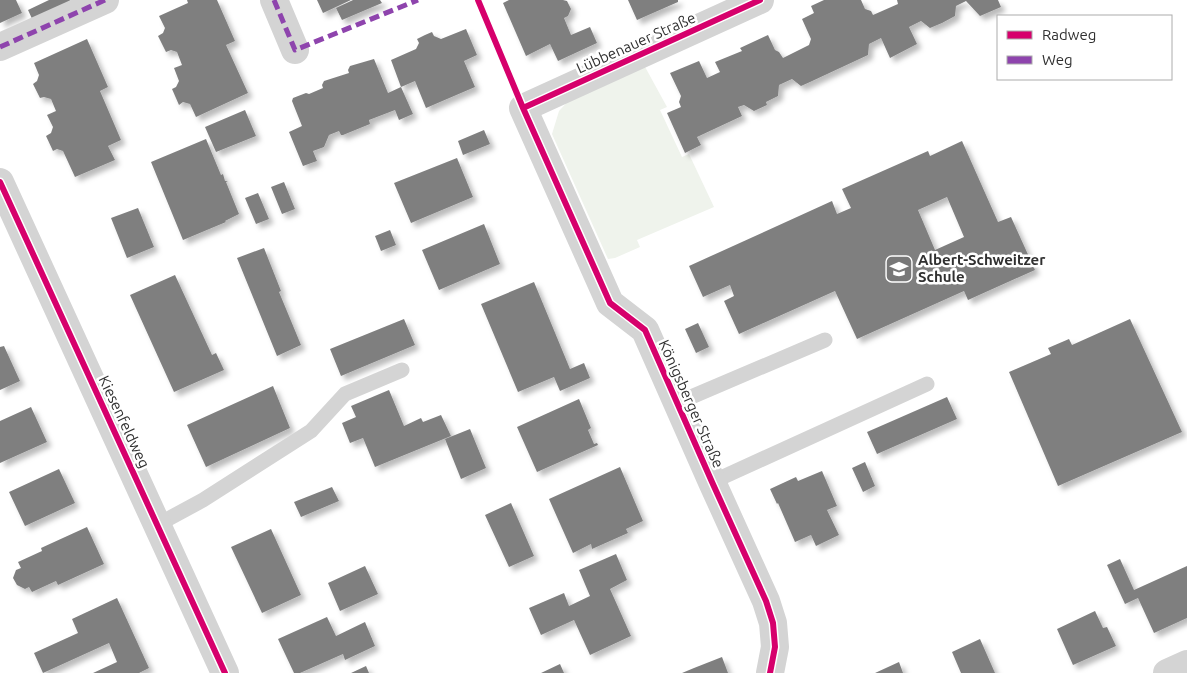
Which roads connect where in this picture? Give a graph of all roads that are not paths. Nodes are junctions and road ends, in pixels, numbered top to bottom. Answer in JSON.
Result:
{"nodes":[{"id":1,"x":105,"y":0,"type":"edge"},
{"id":2,"x":274,"y":0,"type":"edge"},
{"id":3,"x":760,"y":0,"type":"edge"},
{"id":4,"x":0,"y":47,"type":"edge"},
{"id":5,"x":295,"y":50,"type":"dead end"},
{"id":6,"x":523,"y":108,"type":"joint"},
{"id":7,"x":0,"y":182,"type":"edge"},
{"id":8,"x":825,"y":340,"type":"dead end"},
{"id":9,"x":402,"y":370,"type":"dead end"},
{"id":10,"x":927,"y":384,"type":"dead end"},
{"id":11,"x":677,"y":403,"type":"junction"},
{"id":12,"x":712,"y":482,"type":"junction"},
{"id":13,"x":157,"y":525,"type":"junction"},
{"id":14,"x":1187,"y":664,"type":"edge"},
{"id":15,"x":225,"y":673,"type":"edge"},
{"id":16,"x":770,"y":673,"type":"edge"},
{"id":17,"x":1167,"y":673,"type":"edge"}],
"edges":[{"from":1,"to":4,"type":"street"},
{"from":2,"to":5,"type":"street"},
{"from":3,"to":6,"type":"street","name":"Lübbenauer Straße"},
{"from":6,"to":11,"type":"street","name":"Königsberger Straße"},
{"from":7,"to":13,"type":"street","name":"Kiesenfeldweg"},
{"from":8,"to":11,"type":"lane"},
{"from":9,"to":13,"type":"lane"},
{"from":10,"to":12,"type":"lane"},
{"from":11,"to":12,"type":"street","name":"Königsberger Straße"},
{"from":12,"to":16,"type":"street","name":"Königsberger Straße"},
{"from":13,"to":15,"type":"street","name":"Kiesenfeldweg"},
{"from":14,"to":17,"type":"street"}]}
